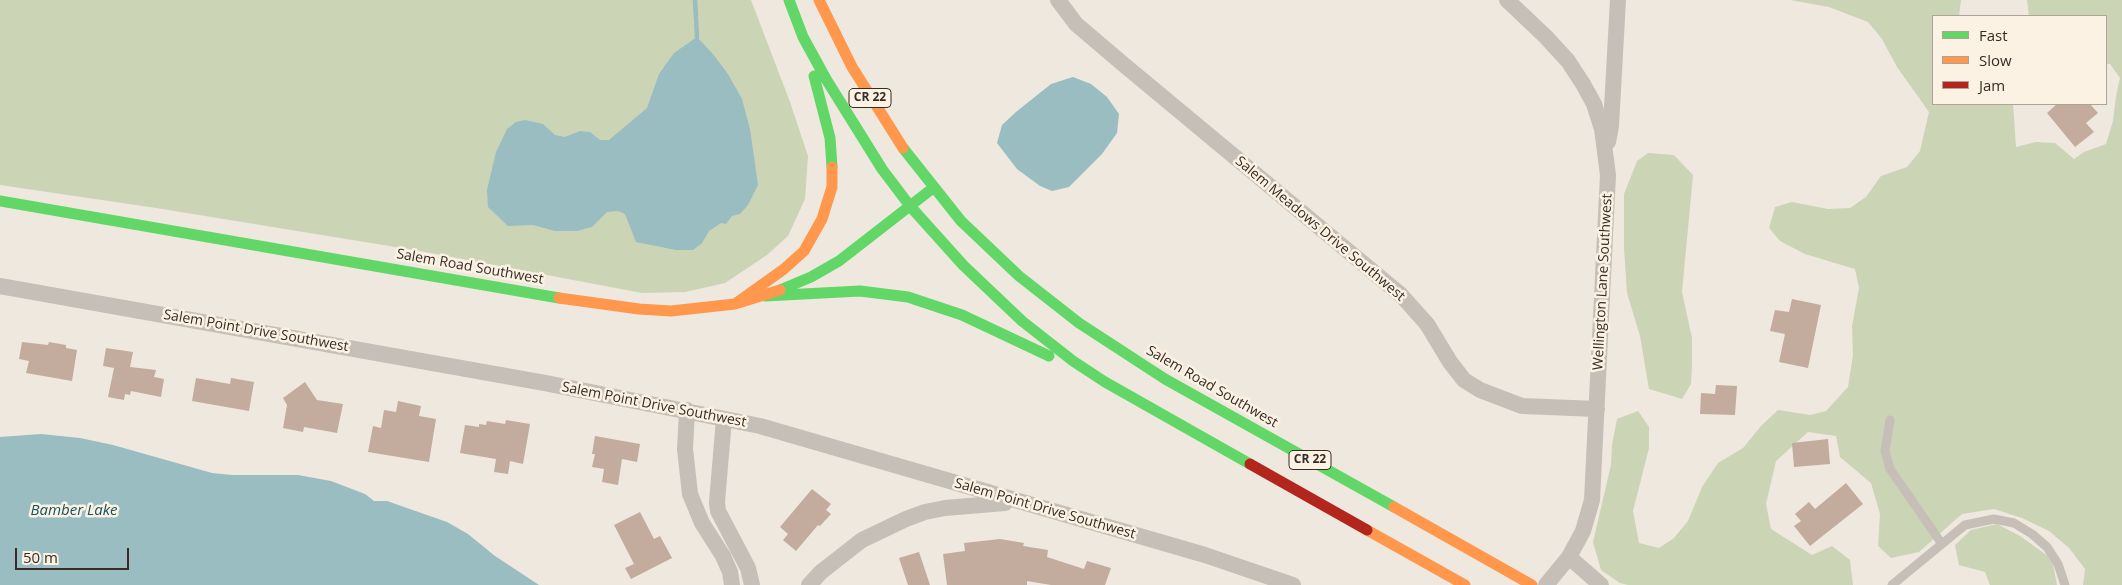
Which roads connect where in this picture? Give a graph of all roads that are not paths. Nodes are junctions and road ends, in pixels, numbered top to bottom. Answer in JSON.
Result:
{"nodes":[{"id":1,"x":788,"y":0,"type":"edge"},
{"id":2,"x":819,"y":0,"type":"edge"},
{"id":3,"x":1058,"y":0,"type":"edge"},
{"id":4,"x":1507,"y":0,"type":"edge"},
{"id":5,"x":1618,"y":0,"type":"edge"},
{"id":6,"x":803,"y":37,"type":"junction"},
{"id":7,"x":1606,"y":152,"type":"junction"},
{"id":8,"x":933,"y":188,"type":"junction"},
{"id":9,"x":0,"y":201,"type":"edge"},
{"id":10,"x":910,"y":206,"type":"junction"},
{"id":11,"x":0,"y":286,"type":"edge"},
{"id":12,"x":765,"y":296,"type":"junction"},
{"id":13,"x":735,"y":304,"type":"junction"},
{"id":14,"x":1105,"y":382,"type":"junction"},
{"id":15,"x":1597,"y":409,"type":"junction"},
{"id":16,"x":687,"y":410,"type":"junction"},
{"id":17,"x":724,"y":419,"type":"junction"},
{"id":18,"x":1890,"y":420,"type":"dead end"},
{"id":19,"x":1018,"y":502,"type":"junction"},
{"id":20,"x":1942,"y":544,"type":"junction"},
{"id":21,"x":1569,"y":557,"type":"junction"},
{"id":22,"x":732,"y":585,"type":"edge"},
{"id":23,"x":752,"y":585,"type":"edge"},
{"id":24,"x":809,"y":585,"type":"edge"},
{"id":25,"x":1293,"y":585,"type":"edge"},
{"id":26,"x":1465,"y":585,"type":"edge"},
{"id":27,"x":1532,"y":585,"type":"edge"},
{"id":28,"x":1546,"y":585,"type":"edge"},
{"id":29,"x":1601,"y":585,"type":"edge"},
{"id":30,"x":1892,"y":585,"type":"edge"},
{"id":31,"x":2065,"y":585,"type":"edge"}],
"edges":[{"from":1,"to":6,"type":"main road","number":"CR 22"},
{"from":2,"to":8,"type":"main road","number":"CR 22"},
{"from":3,"to":15,"type":"street","name":"Salem Meadows Drive Southwest"},
{"from":4,"to":7,"type":"street","name":"Wellington Lane Southwest"},
{"from":5,"to":7,"type":"street"},
{"from":6,"to":10,"type":"main road","number":"CR 22"},
{"from":6,"to":13,"type":"main road"},
{"from":7,"to":15,"type":"street","name":"Wellington Lane Southwest"},
{"from":8,"to":10,"type":"main road","name":"Salem Road Southwest"},
{"from":8,"to":27,"type":"main road","name":"Salem Road Southwest","number":"CR 22"},
{"from":9,"to":13,"type":"main road","name":"Salem Road Southwest"},
{"from":10,"to":12,"type":"main road","name":"Salem Road Southwest"},
{"from":10,"to":14,"type":"main road","number":"CR 22"},
{"from":11,"to":16,"type":"street","name":"Salem Point Drive Southwest"},
{"from":12,"to":13,"type":"main road","name":"Salem Road Southwest"},
{"from":12,"to":14,"type":"main road"},
{"from":14,"to":26,"type":"main road","number":"CR 22"},
{"from":15,"to":21,"type":"street","name":"Wellington Lane Southwest"},
{"from":16,"to":17,"type":"street","name":"Salem Point Drive Southwest"},
{"from":16,"to":22,"type":"street"},
{"from":17,"to":19,"type":"street","name":"Salem Point Drive Southwest"},
{"from":17,"to":23,"type":"street"},
{"from":18,"to":20,"type":"lane"},
{"from":19,"to":24,"type":"street"},
{"from":19,"to":25,"type":"street","name":"Salem Point Drive Southwest"},
{"from":20,"to":30,"type":"lane"},
{"from":20,"to":31,"type":"lane"},
{"from":21,"to":28,"type":"street","name":"Wellington Lane Southwest"},
{"from":21,"to":29,"type":"street"}]}
